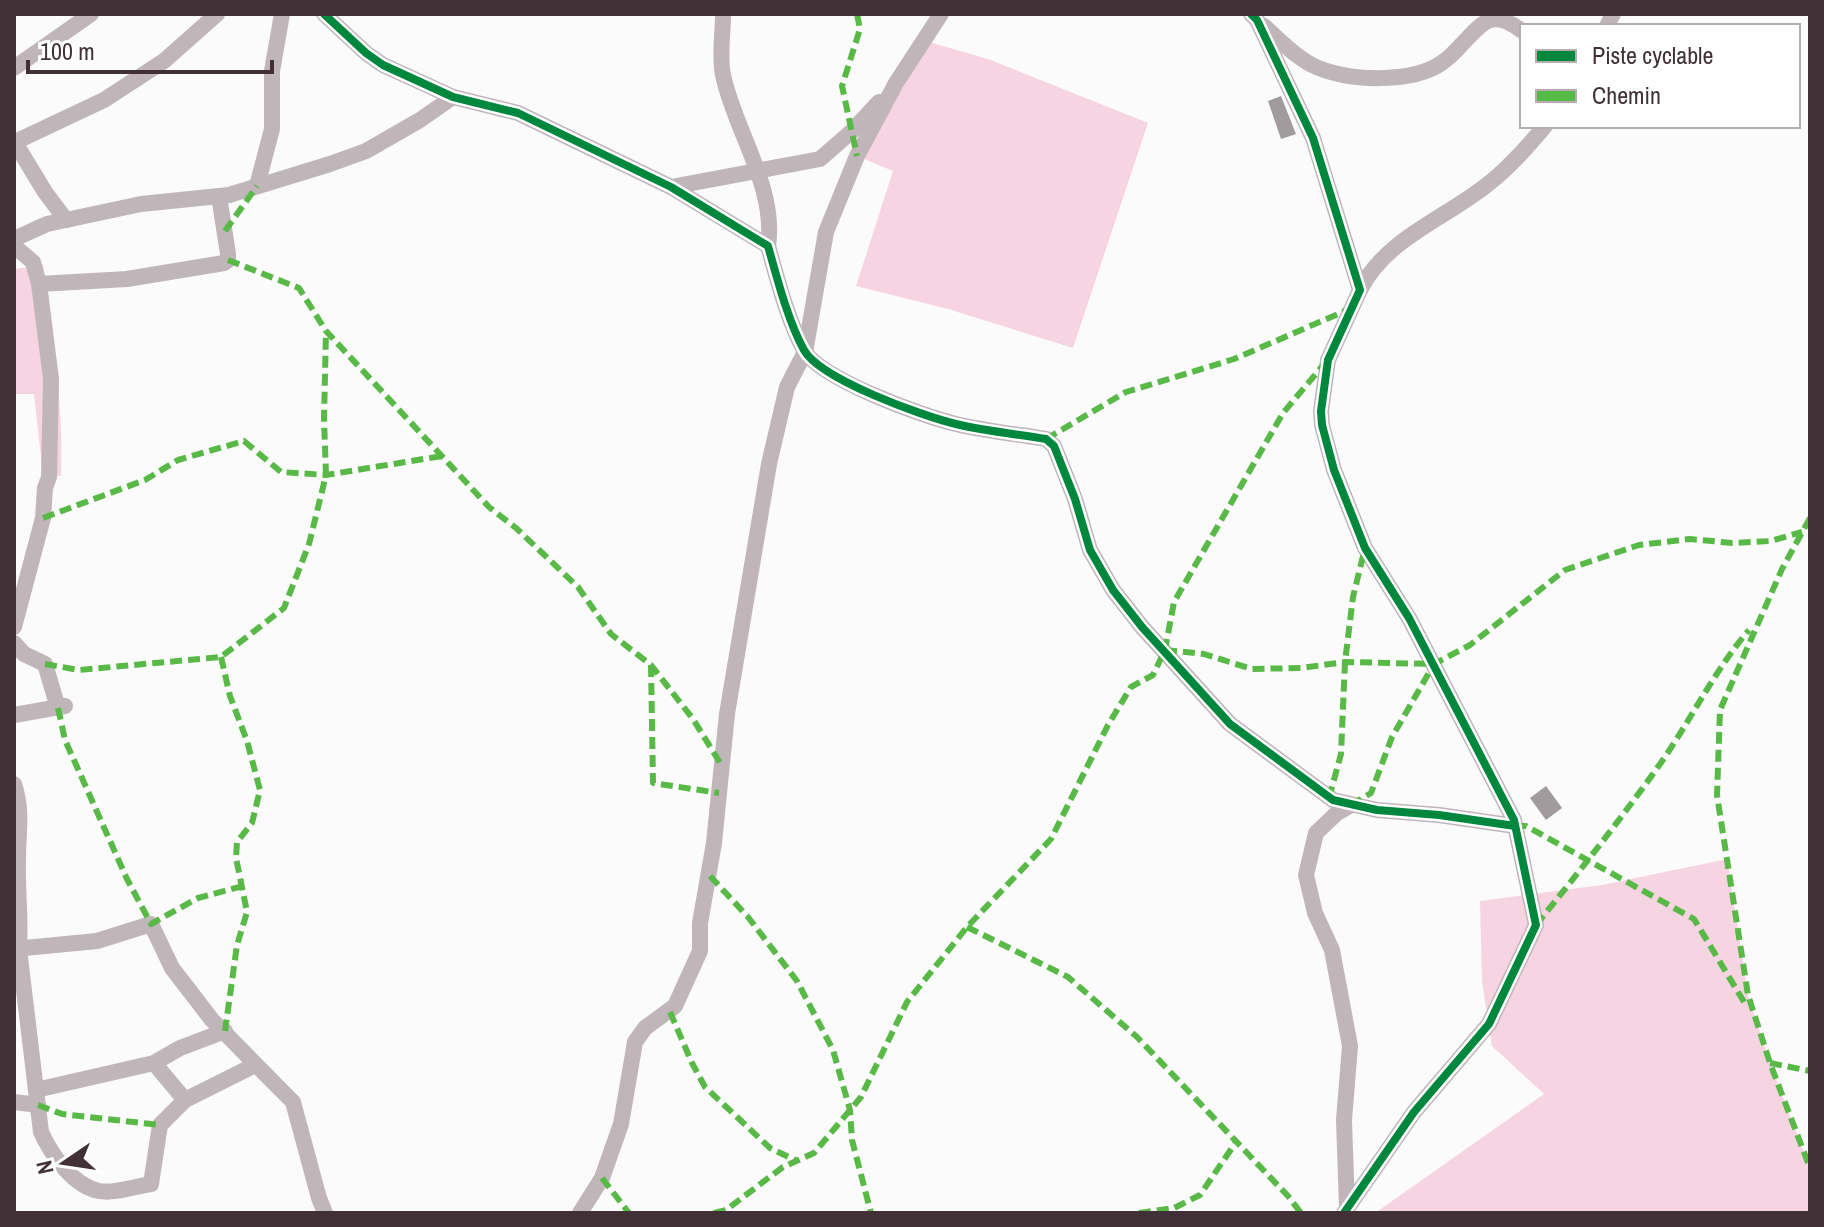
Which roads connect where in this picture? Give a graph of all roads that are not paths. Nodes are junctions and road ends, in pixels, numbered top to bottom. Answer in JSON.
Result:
{"nodes":[{"id":1,"x":91,"y":14,"type":"edge"},
{"id":2,"x":217,"y":14,"type":"edge"},
{"id":3,"x":282,"y":14,"type":"edge"},
{"id":4,"x":324,"y":14,"type":"edge"},
{"id":5,"x":723,"y":14,"type":"edge"},
{"id":6,"x":941,"y":14,"type":"edge"},
{"id":7,"x":1254,"y":17,"type":"edge"},
{"id":8,"x":1520,"y":30,"type":"edge"},
{"id":9,"x":14,"y":68,"type":"edge"},
{"id":10,"x":896,"y":83,"type":"junction"},
{"id":11,"x":453,"y":97,"type":"junction"},
{"id":12,"x":1543,"y":128,"type":"edge"},
{"id":13,"x":14,"y":142,"type":"edge"},
{"id":14,"x":756,"y":172,"type":"junction"},
{"id":15,"x":257,"y":186,"type":"junction"},
{"id":16,"x":671,"y":187,"type":"junction"},
{"id":17,"x":219,"y":196,"type":"junction"},
{"id":18,"x":66,"y":220,"type":"junction"},
{"id":19,"x":14,"y":239,"type":"edge"},
{"id":20,"x":14,"y":246,"type":"edge"},
{"id":21,"x":768,"y":246,"type":"junction"},
{"id":22,"x":39,"y":284,"type":"junction"},
{"id":23,"x":1360,"y":290,"type":"junction"},
{"id":24,"x":805,"y":352,"type":"junction"},
{"id":25,"x":14,"y":627,"type":"edge"},
{"id":26,"x":14,"y":643,"type":"edge"},
{"id":27,"x":14,"y":715,"type":"edge"},
{"id":28,"x":14,"y":784,"type":"edge"},
{"id":29,"x":1351,"y":805,"type":"junction"},
{"id":30,"x":1515,"y":826,"type":"junction"},
{"id":31,"x":16,"y":949,"type":"edge"},
{"id":32,"x":225,"y":1031,"type":"junction"},
{"id":33,"x":154,"y":1063,"type":"junction"},
{"id":34,"x":255,"y":1065,"type":"junction"},
{"id":35,"x":37,"y":1098,"type":"junction"},
{"id":36,"x":185,"y":1100,"type":"junction"},
{"id":37,"x":14,"y":1102,"type":"edge"},
{"id":38,"x":1345,"y":1210,"type":"edge"},
{"id":39,"x":325,"y":1213,"type":"edge"},
{"id":40,"x":580,"y":1213,"type":"edge"}],
"edges":[{"from":1,"to":9,"type":"street"},
{"from":2,"to":13,"type":"street"},
{"from":3,"to":15,"type":"street"},
{"from":4,"to":11,"type":"street"},
{"from":5,"to":14,"type":"street"},
{"from":6,"to":10,"type":"street"},
{"from":7,"to":8,"type":"street"},
{"from":7,"to":23,"type":"street"},
{"from":10,"to":14,"type":"street"},
{"from":10,"to":24,"type":"street"},
{"from":11,"to":15,"type":"street"},
{"from":11,"to":16,"type":"street"},
{"from":12,"to":23,"type":"street"},
{"from":13,"to":18,"type":"street"},
{"from":14,"to":16,"type":"street"},
{"from":14,"to":21,"type":"street"},
{"from":15,"to":17,"type":"street"},
{"from":16,"to":21,"type":"street"},
{"from":17,"to":18,"type":"street"},
{"from":17,"to":22,"type":"street"},
{"from":18,"to":19,"type":"street"},
{"from":20,"to":22,"type":"street"},
{"from":21,"to":24,"type":"street"},
{"from":22,"to":25,"type":"street"},
{"from":23,"to":30,"type":"street"},
{"from":24,"to":29,"type":"street"},
{"from":24,"to":40,"type":"street"},
{"from":26,"to":27,"type":"street"},
{"from":28,"to":31,"type":"street"},
{"from":29,"to":30,"type":"street"},
{"from":29,"to":38,"type":"street"},
{"from":30,"to":38,"type":"street"},
{"from":31,"to":32,"type":"street"},
{"from":31,"to":35,"type":"street"},
{"from":32,"to":33,"type":"street"},
{"from":32,"to":34,"type":"street"},
{"from":33,"to":35,"type":"street"},
{"from":33,"to":36,"type":"street"},
{"from":34,"to":36,"type":"street"},
{"from":34,"to":39,"type":"street"},
{"from":35,"to":36,"type":"street"},
{"from":35,"to":37,"type":"street"}]}
